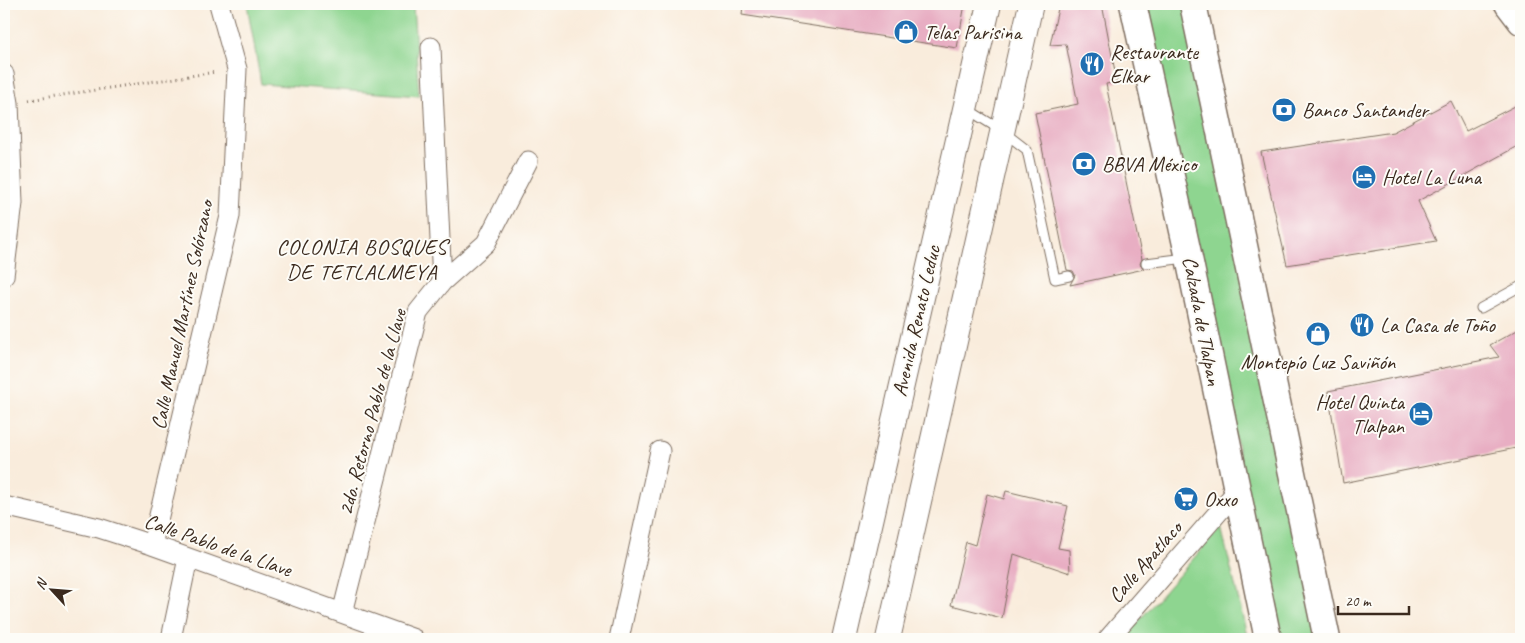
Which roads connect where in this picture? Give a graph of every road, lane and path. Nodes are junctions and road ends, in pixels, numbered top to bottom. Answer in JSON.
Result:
{"nodes":[{"id":1,"x":219,"y":4,"type":"edge"},
{"id":2,"x":989,"y":4,"type":"edge"},
{"id":3,"x":1031,"y":4,"type":"edge"},
{"id":4,"x":1133,"y":4,"type":"edge"},
{"id":5,"x":1193,"y":4,"type":"edge"},
{"id":6,"x":1508,"y":4,"type":"edge"},
{"id":7,"x":1521,"y":21,"type":"edge"},
{"id":8,"x":431,"y":47,"type":"dead end"},
{"id":9,"x":237,"y":68,"type":"junction"},
{"id":10,"x":4,"y":74,"type":"edge"},
{"id":11,"x":9,"y":103,"type":"junction"},
{"id":12,"x":965,"y":108,"type":"junction"},
{"id":13,"x":1001,"y":130,"type":"junction"},
{"id":14,"x":528,"y":160,"type":"dead end"},
{"id":15,"x":1189,"y":258,"type":"junction"},
{"id":16,"x":1146,"y":263,"type":"dead end"},
{"id":17,"x":4,"y":276,"type":"edge"},
{"id":18,"x":1069,"y":276,"type":"dead end"},
{"id":19,"x":442,"y":282,"type":"junction"},
{"id":20,"x":1521,"y":286,"type":"edge"},
{"id":21,"x":1481,"y":308,"type":"dead end"},
{"id":22,"x":660,"y":451,"type":"dead end"},
{"id":23,"x":1236,"y":492,"type":"junction"},
{"id":24,"x":4,"y":506,"type":"edge"},
{"id":25,"x":152,"y":545,"type":"junction"},
{"id":26,"x":188,"y":558,"type":"junction"},
{"id":27,"x":342,"y":613,"type":"junction"},
{"id":28,"x":171,"y":639,"type":"edge"},
{"id":29,"x":414,"y":639,"type":"edge"},
{"id":30,"x":619,"y":639,"type":"edge"},
{"id":31,"x":844,"y":639,"type":"edge"},
{"id":32,"x":888,"y":639,"type":"edge"},
{"id":33,"x":1108,"y":639,"type":"edge"},
{"id":34,"x":1268,"y":639,"type":"edge"},
{"id":35,"x":1327,"y":639,"type":"edge"}],
"edges":[{"from":1,"to":9,"type":"street","name":"Calle Manuel Martínez Solórzano"},
{"from":2,"to":12,"type":"street","name":"Avenida Renato Leduc"},
{"from":3,"to":13,"type":"street","name":"Avenida Renato Leduc"},
{"from":4,"to":15,"type":"main road","name":"Calzada de Tlalpan"},
{"from":5,"to":35,"type":"main road"},
{"from":6,"to":7,"type":"main road"},
{"from":8,"to":19,"type":"street"},
{"from":9,"to":11,"type":"path"},
{"from":9,"to":25,"type":"street","name":"Calle Manuel Martínez Solórzano"},
{"from":10,"to":11,"type":"street"},
{"from":11,"to":17,"type":"street"},
{"from":12,"to":13,"type":"lane"},
{"from":12,"to":31,"type":"street","name":"Avenida Renato Leduc"},
{"from":13,"to":18,"type":"lane"},
{"from":13,"to":32,"type":"street","name":"Avenida Renato Leduc"},
{"from":14,"to":19,"type":"street","name":"2do. Retorno Pablo de la Llave"},
{"from":15,"to":16,"type":"lane"},
{"from":15,"to":23,"type":"main road","name":"Calzada de Tlalpan"},
{"from":19,"to":27,"type":"street","name":"2do. Retorno Pablo de la Llave"},
{"from":20,"to":21,"type":"lane"},
{"from":22,"to":30,"type":"street"},
{"from":23,"to":33,"type":"street","name":"Calle Apatlaco"},
{"from":23,"to":34,"type":"main road","name":"Calzada de Tlalpan"},
{"from":24,"to":25,"type":"street","name":"Calle Pablo de la Llave"},
{"from":25,"to":26,"type":"street","name":"Calle Pablo de la Llave"},
{"from":26,"to":27,"type":"street","name":"Calle Pablo de la Llave"},
{"from":26,"to":28,"type":"street"},
{"from":27,"to":29,"type":"street","name":"Calle Pablo de la Llave"}]}
